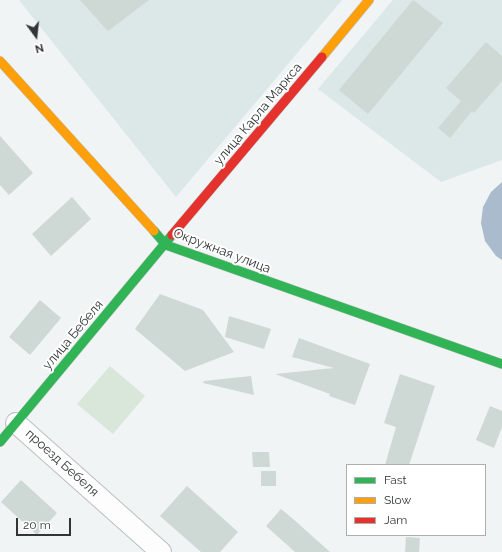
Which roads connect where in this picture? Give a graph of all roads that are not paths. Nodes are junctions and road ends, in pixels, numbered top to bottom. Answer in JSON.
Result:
{"nodes":[{"id":1,"x":370,"y":0,"type":"edge"},
{"id":2,"x":0,"y":61,"type":"edge"},
{"id":3,"x":166,"y":245,"type":"junction"},
{"id":4,"x":502,"y":364,"type":"edge"},
{"id":5,"x":16,"y":423,"type":"junction"},
{"id":6,"x":0,"y":442,"type":"edge"},
{"id":7,"x":161,"y":552,"type":"edge"}],
"edges":[{"from":1,"to":3,"type":"main road","name":"улица Карла Маркса"},
{"from":2,"to":3,"type":"main road","name":"Окружная улица"},
{"from":3,"to":4,"type":"main road","name":"Окружная улица"},
{"from":3,"to":5,"type":"main road","name":"улица Бебеля"},
{"from":5,"to":6,"type":"main road","name":"улица Бебеля"},
{"from":5,"to":7,"type":"street","name":"проезд Бебеля"}]}
